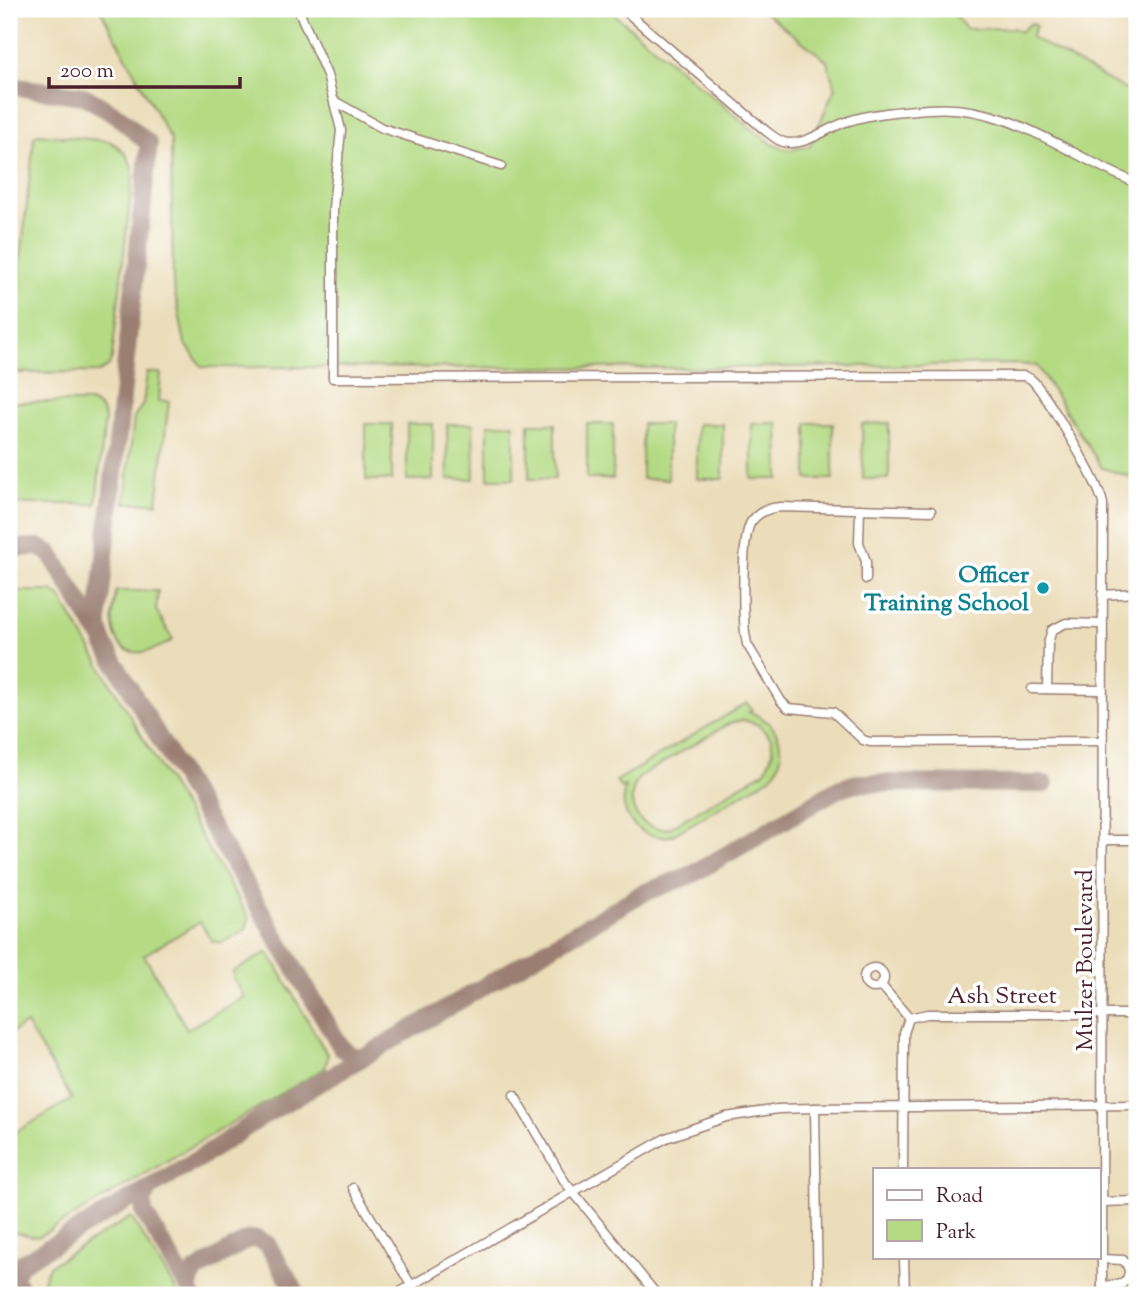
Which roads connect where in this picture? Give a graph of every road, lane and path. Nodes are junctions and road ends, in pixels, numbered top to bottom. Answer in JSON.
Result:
{"nodes":[{"id":1,"x":298,"y":9,"type":"edge"},
{"id":2,"x":623,"y":9,"type":"edge"},
{"id":3,"x":336,"y":102,"type":"junction"},
{"id":4,"x":501,"y":166,"type":"dead end"},
{"id":5,"x":1137,"y":183,"type":"edge"},
{"id":6,"x":860,"y":509,"type":"junction"},
{"id":7,"x":931,"y":511,"type":"dead end"},
{"id":8,"x":866,"y":579,"type":"dead end"},
{"id":9,"x":1137,"y":593,"type":"edge"},
{"id":10,"x":1102,"y":595,"type":"junction"},
{"id":11,"x":1101,"y":624,"type":"junction"},
{"id":12,"x":1032,"y":689,"type":"dead end"},
{"id":13,"x":1047,"y":689,"type":"junction"},
{"id":14,"x":1101,"y":690,"type":"junction"},
{"id":15,"x":1102,"y":741,"type":"junction"},
{"id":16,"x":1137,"y":840,"type":"edge"},
{"id":17,"x":1102,"y":841,"type":"junction"},
{"id":18,"x":881,"y":985,"type":"dead end"},
{"id":19,"x":1103,"y":1014,"type":"junction"},
{"id":20,"x":1137,"y":1014,"type":"edge"},
{"id":21,"x":909,"y":1018,"type":"junction"},
{"id":22,"x":514,"y":1095,"type":"dead end"},
{"id":23,"x":1102,"y":1105,"type":"junction"},
{"id":24,"x":1137,"y":1105,"type":"edge"},
{"id":25,"x":903,"y":1107,"type":"junction"},
{"id":26,"x":815,"y":1108,"type":"junction"},
{"id":27,"x":903,"y":1168,"type":"edge"},
{"id":28,"x":353,"y":1188,"type":"dead end"},
{"id":29,"x":572,"y":1192,"type":"junction"},
{"id":30,"x":1137,"y":1201,"type":"edge"},
{"id":31,"x":1101,"y":1202,"type":"junction"},
{"id":32,"x":904,"y":1258,"type":"edge"},
{"id":33,"x":1101,"y":1259,"type":"junction"},
{"id":34,"x":411,"y":1286,"type":"junction"},
{"id":35,"x":1102,"y":1290,"type":"edge"},
{"id":36,"x":395,"y":1295,"type":"edge"},
{"id":37,"x":417,"y":1295,"type":"edge"},
{"id":38,"x":657,"y":1295,"type":"edge"},
{"id":39,"x":818,"y":1295,"type":"edge"},
{"id":40,"x":905,"y":1295,"type":"edge"}],
"edges":[{"from":1,"to":3,"type":"street"},
{"from":2,"to":5,"type":"street"},
{"from":3,"to":4,"type":"street"},
{"from":3,"to":10,"type":"street","name":"Mulzer Boulevard"},
{"from":6,"to":7,"type":"street"},
{"from":6,"to":8,"type":"street"},
{"from":6,"to":15,"type":"street"},
{"from":9,"to":10,"type":"street"},
{"from":10,"to":11,"type":"street","name":"Mulzer Boulevard"},
{"from":11,"to":13,"type":"street"},
{"from":11,"to":14,"type":"street","name":"Mulzer Boulevard"},
{"from":12,"to":13,"type":"street"},
{"from":13,"to":14,"type":"street"},
{"from":14,"to":15,"type":"street","name":"Mulzer Boulevard"},
{"from":15,"to":17,"type":"street","name":"Mulzer Boulevard"},
{"from":16,"to":17,"type":"street"},
{"from":17,"to":19,"type":"street","name":"Mulzer Boulevard"},
{"from":18,"to":21,"type":"street"},
{"from":19,"to":20,"type":"street","name":"Ash Street"},
{"from":19,"to":21,"type":"street","name":"Ash Street"},
{"from":19,"to":23,"type":"street","name":"Mulzer Boulevard"},
{"from":21,"to":25,"type":"street"},
{"from":22,"to":29,"type":"street"},
{"from":23,"to":24,"type":"street"},
{"from":23,"to":25,"type":"street"},
{"from":23,"to":31,"type":"street","name":"Mulzer Boulevard"},
{"from":25,"to":26,"type":"street"},
{"from":25,"to":27,"type":"street"},
{"from":26,"to":29,"type":"street"},
{"from":26,"to":39,"type":"street"},
{"from":28,"to":34,"type":"street"},
{"from":29,"to":34,"type":"street"},
{"from":29,"to":38,"type":"street"},
{"from":30,"to":31,"type":"street"},
{"from":31,"to":33,"type":"street","name":"Mulzer Boulevard"},
{"from":32,"to":40,"type":"street"},
{"from":33,"to":35,"type":"street","name":"Mulzer Boulevard"},
{"from":33,"to":35,"type":"street"},
{"from":34,"to":36,"type":"street"},
{"from":34,"to":37,"type":"street"}]}
